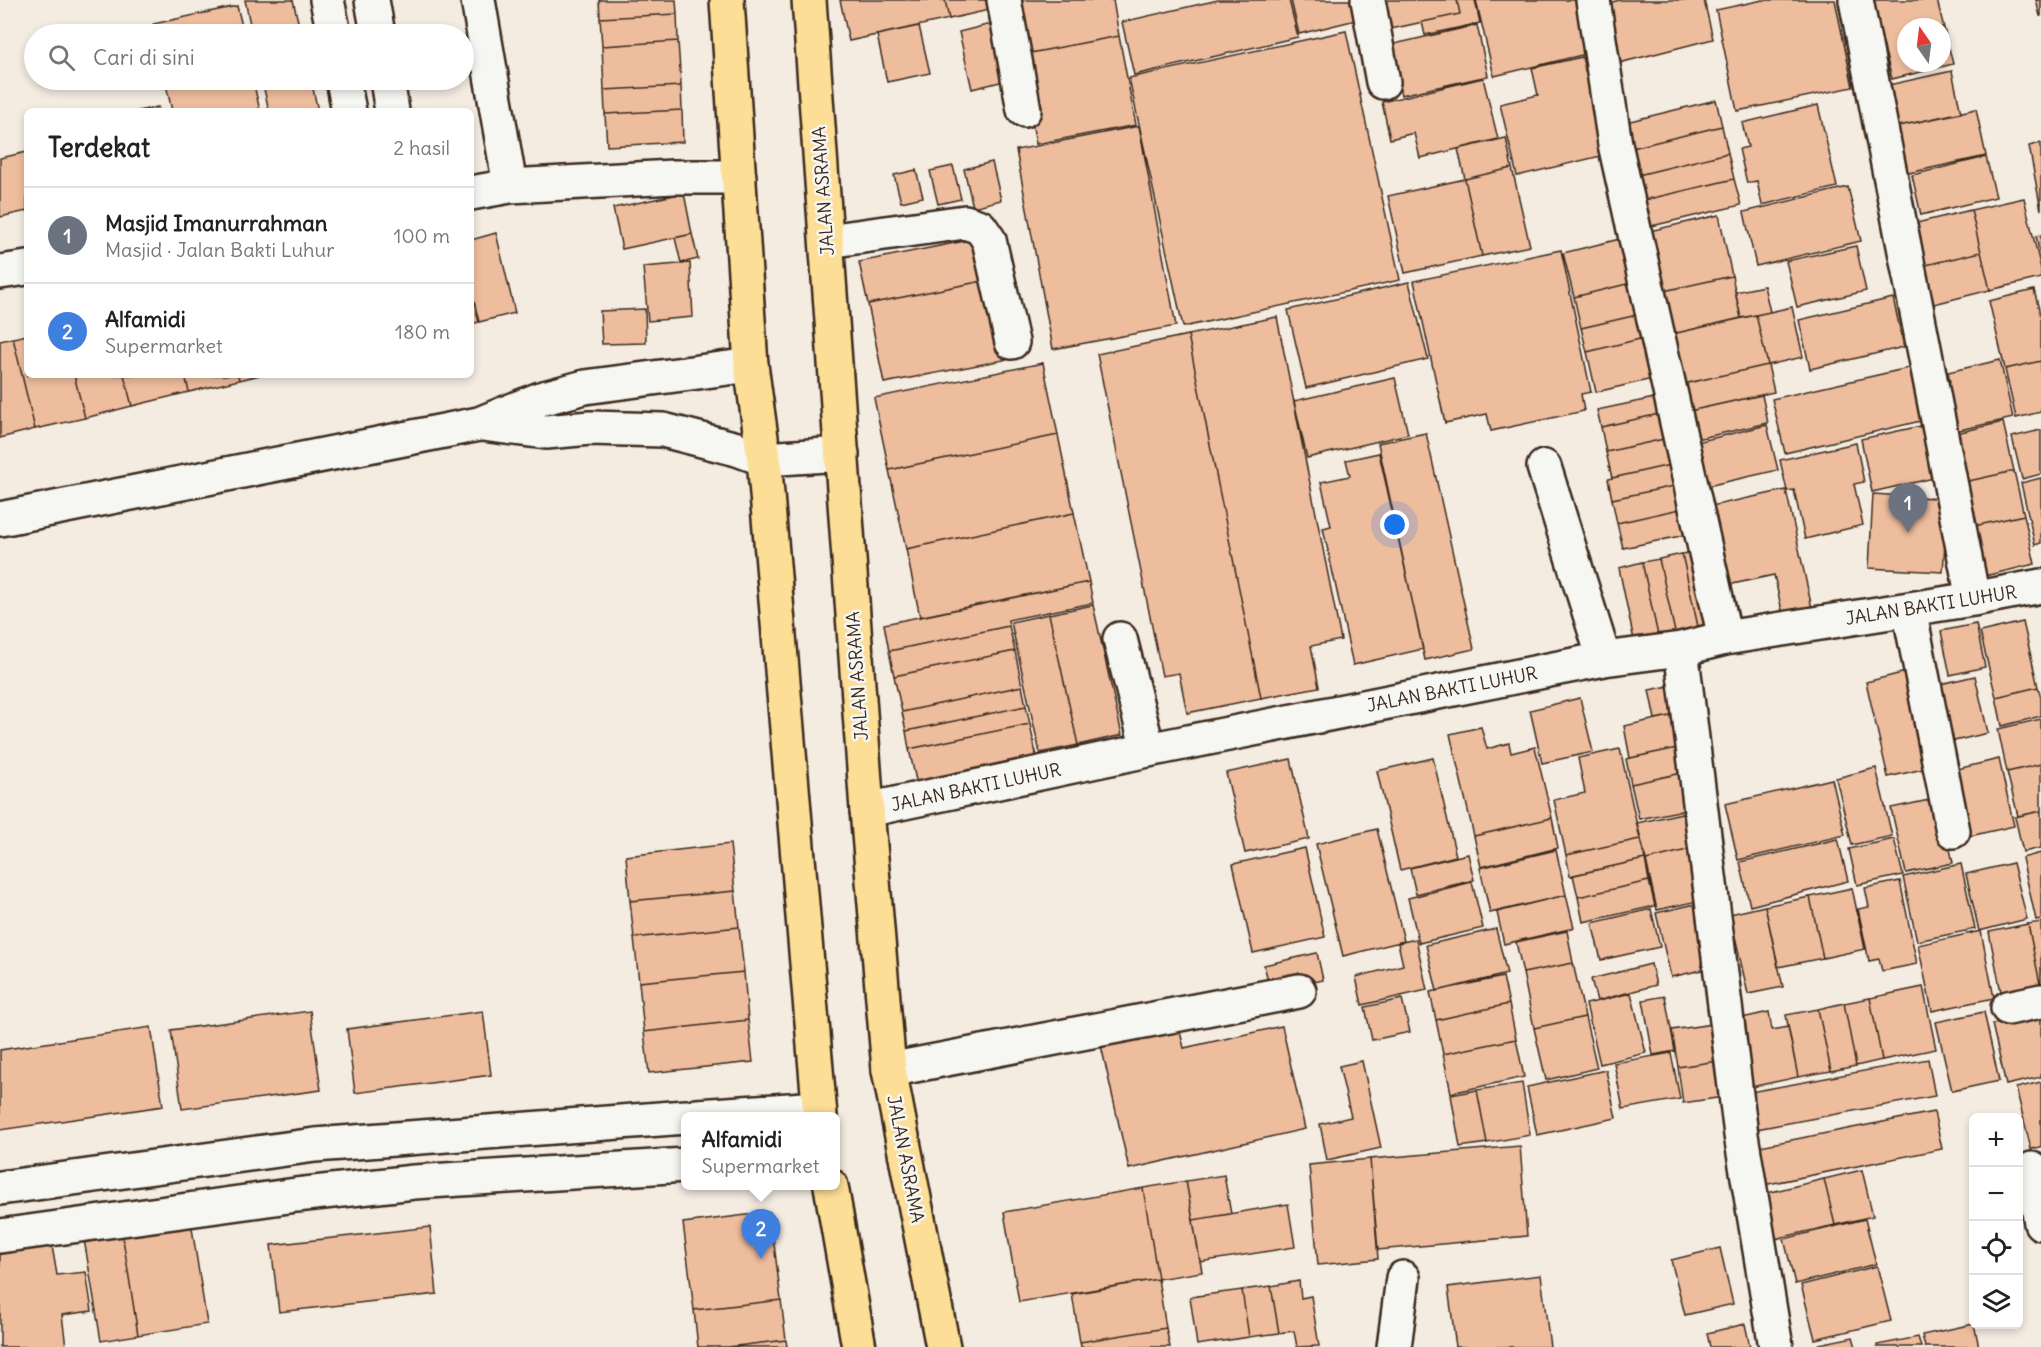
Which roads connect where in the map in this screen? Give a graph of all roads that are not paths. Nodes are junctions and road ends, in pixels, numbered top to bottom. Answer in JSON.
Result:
{"nodes":[{"id":1,"x":327,"y":0,"type":"edge"},
{"id":2,"x":372,"y":0,"type":"edge"},
{"id":3,"x":478,"y":0,"type":"edge"},
{"id":4,"x":727,"y":0,"type":"edge"},
{"id":5,"x":809,"y":0,"type":"edge"},
{"id":6,"x":1004,"y":0,"type":"edge"},
{"id":7,"x":1368,"y":0,"type":"edge"},
{"id":8,"x":1593,"y":0,"type":"edge"},
{"id":9,"x":1856,"y":0,"type":"edge"},
{"id":10,"x":332,"y":24,"type":"edge"},
{"id":11,"x":376,"y":24,"type":"edge"},
{"id":12,"x":1383,"y":82,"type":"dead end"},
{"id":13,"x":345,"y":90,"type":"edge"},
{"id":14,"x":389,"y":90,"type":"edge"},
{"id":15,"x":348,"y":108,"type":"edge"},
{"id":16,"x":392,"y":108,"type":"edge"},
{"id":17,"x":1024,"y":110,"type":"dead end"},
{"id":18,"x":739,"y":177,"type":"junction"},
{"id":19,"x":510,"y":186,"type":"junction"},
{"id":20,"x":474,"y":192,"type":"edge"},
{"id":21,"x":827,"y":241,"type":"junction"},
{"id":22,"x":24,"y":268,"type":"edge"},
{"id":23,"x":0,"y":272,"type":"edge"},
{"id":24,"x":1012,"y":342,"type":"dead end"},
{"id":25,"x":751,"y":365,"type":"junction"},
{"id":26,"x":659,"y":377,"type":"junction"},
{"id":27,"x":479,"y":424,"type":"junction"},
{"id":28,"x":663,"y":430,"type":"junction"},
{"id":29,"x":842,"y":454,"type":"junction"},
{"id":30,"x":764,"y":459,"type":"junction"},
{"id":31,"x":1544,"y":467,"type":"dead end"},
{"id":32,"x":0,"y":519,"type":"edge"},
{"id":33,"x":2041,"y":586,"type":"edge"},
{"id":34,"x":1973,"y":599,"type":"junction"},
{"id":35,"x":1909,"y":609,"type":"junction"},
{"id":36,"x":1725,"y":638,"type":"junction"},
{"id":37,"x":1120,"y":639,"type":"dead end"},
{"id":38,"x":1681,"y":649,"type":"junction"},
{"id":39,"x":1604,"y":659,"type":"junction"},
{"id":40,"x":1148,"y":750,"type":"junction"},
{"id":41,"x":867,"y":810,"type":"junction"},
{"id":42,"x":1953,"y":831,"type":"dead end"},
{"id":43,"x":1299,"y":991,"type":"dead end"},
{"id":44,"x":2041,"y":1001,"type":"edge"},
{"id":45,"x":2008,"y":1008,"type":"dead end"},
{"id":46,"x":889,"y":1070,"type":"junction"},
{"id":47,"x":819,"y":1112,"type":"edge"},
{"id":48,"x":681,"y":1117,"type":"edge"},
{"id":49,"x":415,"y":1136,"type":"junction"},
{"id":50,"x":681,"y":1165,"type":"edge"},
{"id":51,"x":2032,"y":1169,"type":"dead end"},
{"id":52,"x":414,"y":1182,"type":"junction"},
{"id":53,"x":0,"y":1188,"type":"edge"},
{"id":54,"x":832,"y":1190,"type":"edge"},
{"id":55,"x":2041,"y":1223,"type":"edge"},
{"id":56,"x":0,"y":1236,"type":"edge"},
{"id":57,"x":1403,"y":1278,"type":"dead end"},
{"id":58,"x":859,"y":1347,"type":"edge"},
{"id":59,"x":943,"y":1347,"type":"edge"},
{"id":60,"x":1394,"y":1347,"type":"edge"},
{"id":61,"x":1776,"y":1347,"type":"edge"}],
"edges":[{"from":1,"to":10,"type":"street"},
{"from":2,"to":11,"type":"street"},
{"from":3,"to":19,"type":"street"},
{"from":4,"to":18,"type":"highway"},
{"from":5,"to":21,"type":"highway","name":"JALAN ASRAMA"},
{"from":6,"to":17,"type":"street"},
{"from":7,"to":12,"type":"street"},
{"from":8,"to":36,"type":"street"},
{"from":9,"to":34,"type":"street"},
{"from":13,"to":15,"type":"street"},
{"from":14,"to":16,"type":"street"},
{"from":18,"to":19,"type":"street"},
{"from":18,"to":25,"type":"highway"},
{"from":19,"to":20,"type":"street"},
{"from":21,"to":24,"type":"street"},
{"from":21,"to":29,"type":"highway","name":"JALAN ASRAMA"},
{"from":22,"to":23,"type":"street"},
{"from":25,"to":26,"type":"street"},
{"from":25,"to":30,"type":"highway"},
{"from":26,"to":27,"type":"street"},
{"from":26,"to":28,"type":"street"},
{"from":27,"to":28,"type":"street"},
{"from":27,"to":32,"type":"street"},
{"from":28,"to":30,"type":"street"},
{"from":29,"to":30,"type":"street"},
{"from":29,"to":41,"type":"highway","name":"JALAN ASRAMA"},
{"from":30,"to":47,"type":"highway"},
{"from":31,"to":39,"type":"street"},
{"from":33,"to":34,"type":"street","name":"JALAN BAKTI LUHUR"},
{"from":34,"to":35,"type":"street","name":"JALAN BAKTI LUHUR"},
{"from":35,"to":36,"type":"street","name":"JALAN BAKTI LUHUR"},
{"from":35,"to":42,"type":"street"},
{"from":36,"to":38,"type":"street","name":"JALAN BAKTI LUHUR"},
{"from":37,"to":40,"type":"street"},
{"from":38,"to":39,"type":"street","name":"JALAN BAKTI LUHUR"},
{"from":38,"to":61,"type":"street"},
{"from":39,"to":40,"type":"street","name":"JALAN BAKTI LUHUR"},
{"from":40,"to":41,"type":"street","name":"JALAN BAKTI LUHUR"},
{"from":41,"to":46,"type":"highway","name":"JALAN ASRAMA"},
{"from":43,"to":46,"type":"street"},
{"from":44,"to":45,"type":"street"},
{"from":46,"to":59,"type":"highway","name":"JALAN ASRAMA"},
{"from":48,"to":49,"type":"street"},
{"from":49,"to":52,"type":"street"},
{"from":49,"to":53,"type":"street"},
{"from":50,"to":52,"type":"street"},
{"from":51,"to":55,"type":"street"},
{"from":52,"to":56,"type":"street"},
{"from":54,"to":58,"type":"highway"},
{"from":57,"to":60,"type":"street"}]}
